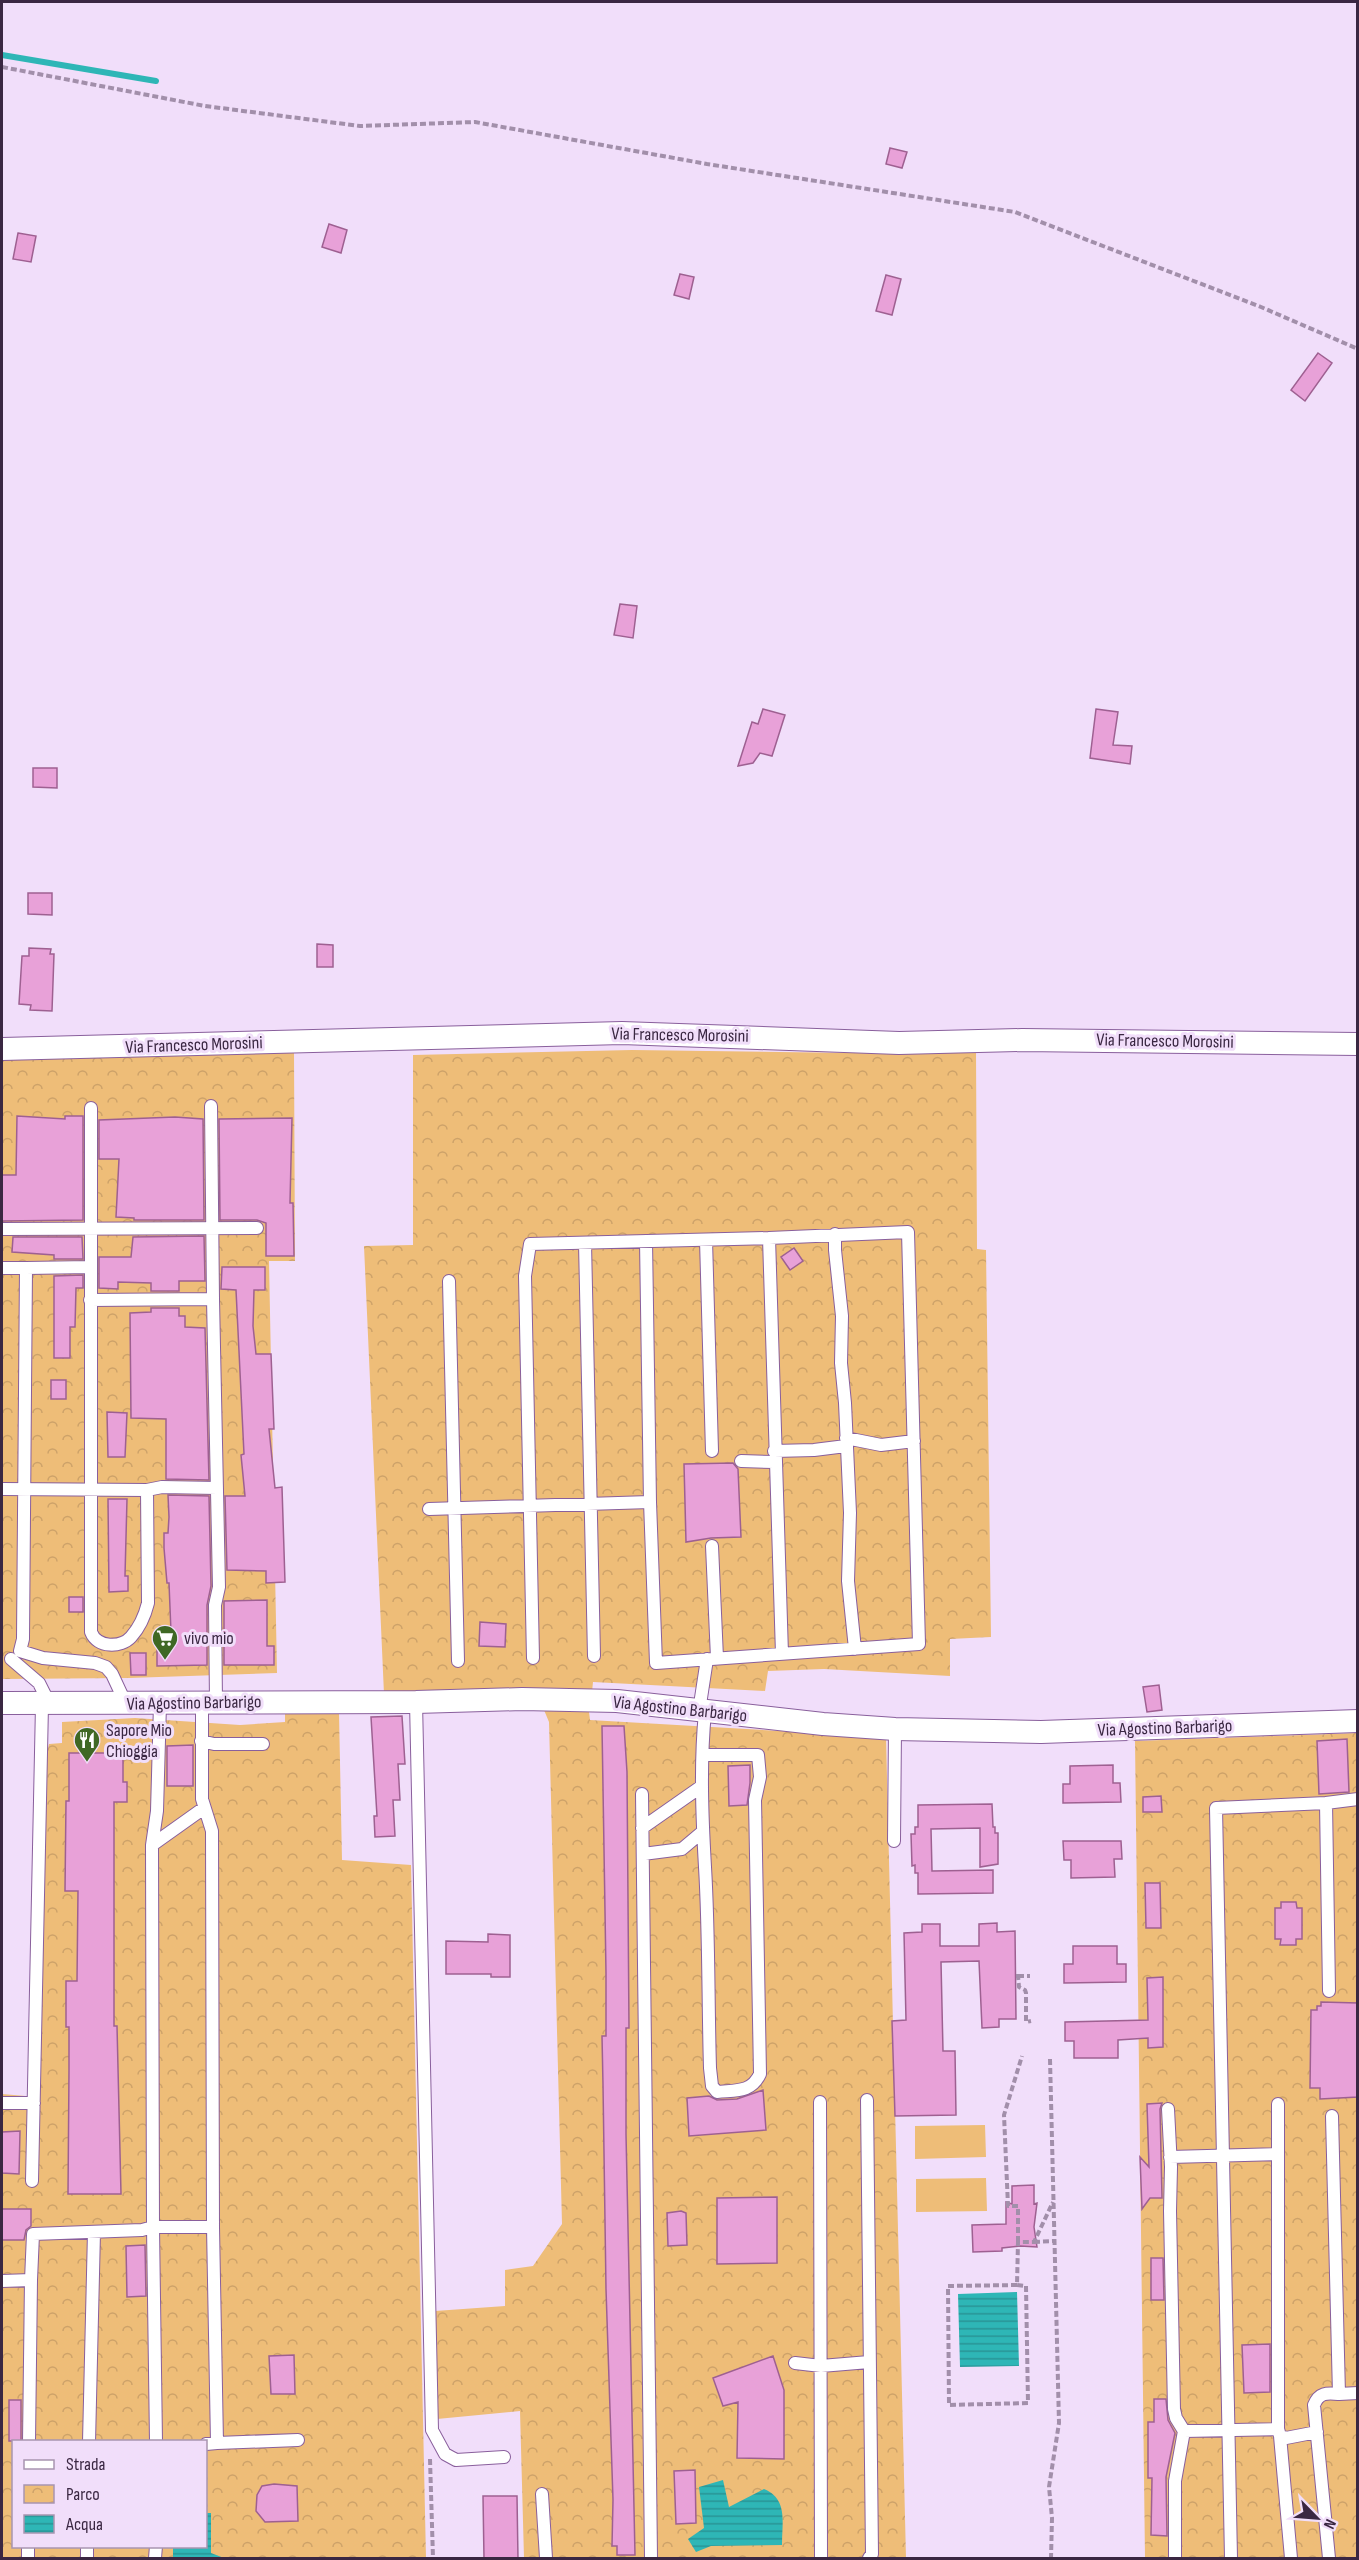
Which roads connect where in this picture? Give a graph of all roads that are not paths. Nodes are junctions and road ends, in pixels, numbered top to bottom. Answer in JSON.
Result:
{"nodes":[{"id":1,"x":1358,"y":1044,"type":"edge"},
{"id":2,"x":2,"y":1049,"type":"edge"},
{"id":3,"x":211,"y":1106,"type":"dead end"},
{"id":4,"x":91,"y":1108,"type":"dead end"},
{"id":5,"x":256,"y":1228,"type":"dead end"},
{"id":6,"x":2,"y":1229,"type":"edge"},
{"id":7,"x":212,"y":1229,"type":"junction"},
{"id":8,"x":90,"y":1230,"type":"junction"},
{"id":9,"x":836,"y":1234,"type":"junction"},
{"id":10,"x":769,"y":1238,"type":"junction"},
{"id":11,"x":706,"y":1240,"type":"junction"},
{"id":12,"x":646,"y":1241,"type":"junction"},
{"id":13,"x":585,"y":1243,"type":"junction"},
{"id":14,"x":90,"y":1267,"type":"junction"},
{"id":15,"x":2,"y":1268,"type":"edge"},
{"id":16,"x":26,"y":1268,"type":"junction"},
{"id":17,"x":448,"y":1281,"type":"dead end"},
{"id":18,"x":213,"y":1299,"type":"junction"},
{"id":19,"x":90,"y":1300,"type":"junction"},
{"id":20,"x":914,"y":1441,"type":"junction"},
{"id":21,"x":846,"y":1442,"type":"junction"},
{"id":22,"x":712,"y":1451,"type":"dead end"},
{"id":23,"x":774,"y":1456,"type":"junction"},
{"id":24,"x":741,"y":1461,"type":"dead end"},
{"id":25,"x":217,"y":1488,"type":"junction"},
{"id":26,"x":2,"y":1489,"type":"edge"},
{"id":27,"x":24,"y":1489,"type":"junction"},
{"id":28,"x":92,"y":1490,"type":"junction"},
{"id":29,"x":147,"y":1490,"type":"junction"},
{"id":30,"x":650,"y":1502,"type":"junction"},
{"id":31,"x":590,"y":1504,"type":"junction"},
{"id":32,"x":530,"y":1506,"type":"junction"},
{"id":33,"x":429,"y":1509,"type":"dead end"},
{"id":34,"x":454,"y":1509,"type":"junction"},
{"id":35,"x":712,"y":1546,"type":"dead end"},
{"id":36,"x":855,"y":1649,"type":"junction"},
{"id":37,"x":782,"y":1654,"type":"junction"},
{"id":38,"x":594,"y":1656,"type":"dead end"},
{"id":39,"x":11,"y":1657,"type":"edge"},
{"id":40,"x":533,"y":1658,"type":"dead end"},
{"id":41,"x":712,"y":1659,"type":"junction"},
{"id":42,"x":458,"y":1661,"type":"dead end"},
{"id":43,"x":416,"y":1702,"type":"junction"},
{"id":44,"x":209,"y":1703,"type":"junction"},
{"id":45,"x":2,"y":1704,"type":"edge"},
{"id":46,"x":126,"y":1704,"type":"junction"},
{"id":47,"x":160,"y":1704,"type":"junction"},
{"id":48,"x":46,"y":1705,"type":"junction"},
{"id":49,"x":702,"y":1711,"type":"junction"},
{"id":50,"x":1358,"y":1721,"type":"edge"},
{"id":51,"x":895,"y":1729,"type":"junction"},
{"id":52,"x":201,"y":1741,"type":"junction"},
{"id":53,"x":263,"y":1744,"type":"dead end"},
{"id":54,"x":704,"y":1755,"type":"junction"},
{"id":55,"x":702,"y":1786,"type":"junction"},
{"id":56,"x":642,"y":1794,"type":"dead end"},
{"id":57,"x":1358,"y":1799,"type":"edge"},
{"id":58,"x":1326,"y":1803,"type":"junction"},
{"id":59,"x":204,"y":1808,"type":"junction"},
{"id":60,"x":642,"y":1828,"type":"junction"},
{"id":61,"x":701,"y":1833,"type":"junction"},
{"id":62,"x":894,"y":1841,"type":"dead end"},
{"id":63,"x":152,"y":1845,"type":"junction"},
{"id":64,"x":643,"y":1854,"type":"junction"},
{"id":65,"x":1329,"y":1991,"type":"dead end"},
{"id":66,"x":867,"y":2100,"type":"dead end"},
{"id":67,"x":820,"y":2102,"type":"dead end"},
{"id":68,"x":2,"y":2103,"type":"edge"},
{"id":69,"x":34,"y":2103,"type":"junction"},
{"id":70,"x":1278,"y":2104,"type":"dead end"},
{"id":71,"x":1168,"y":2109,"type":"dead end"},
{"id":72,"x":1332,"y":2116,"type":"dead end"},
{"id":73,"x":1278,"y":2154,"type":"junction"},
{"id":74,"x":1223,"y":2155,"type":"junction"},
{"id":75,"x":1170,"y":2157,"type":"junction"},
{"id":76,"x":32,"y":2181,"type":"dead end"},
{"id":77,"x":153,"y":2227,"type":"junction"},
{"id":78,"x":213,"y":2227,"type":"junction"},
{"id":79,"x":94,"y":2232,"type":"junction"},
{"id":80,"x":31,"y":2280,"type":"junction"},
{"id":81,"x":2,"y":2281,"type":"edge"},
{"id":82,"x":869,"y":2362,"type":"junction"},
{"id":83,"x":795,"y":2363,"type":"dead end"},
{"id":84,"x":821,"y":2366,"type":"junction"},
{"id":85,"x":1358,"y":2393,"type":"edge"},
{"id":86,"x":1339,"y":2394,"type":"junction"},
{"id":87,"x":1229,"y":2430,"type":"junction"},
{"id":88,"x":1184,"y":2431,"type":"junction"},
{"id":89,"x":1317,"y":2432,"type":"junction"},
{"id":90,"x":1279,"y":2433,"type":"junction"},
{"id":91,"x":29,"y":2440,"type":"edge"},
{"id":92,"x":89,"y":2440,"type":"edge"},
{"id":93,"x":156,"y":2440,"type":"edge"},
{"id":94,"x":298,"y":2440,"type":"dead end"},
{"id":95,"x":211,"y":2444,"type":"edge"},
{"id":96,"x":504,"y":2457,"type":"dead end"},
{"id":97,"x":542,"y":2494,"type":"dead end"},
{"id":98,"x":546,"y":2559,"type":"edge"},
{"id":99,"x":651,"y":2559,"type":"edge"},
{"id":100,"x":821,"y":2559,"type":"edge"},
{"id":101,"x":869,"y":2559,"type":"edge"},
{"id":102,"x":1175,"y":2559,"type":"edge"},
{"id":103,"x":1231,"y":2559,"type":"edge"},
{"id":104,"x":1292,"y":2559,"type":"edge"},
{"id":105,"x":1329,"y":2559,"type":"edge"}],
"edges":[{"from":1,"to":2,"type":"street","name":"Via Francesco Morosini"},
{"from":3,"to":7,"type":"lane"},
{"from":4,"to":8,"type":"lane"},
{"from":5,"to":7,"type":"lane"},
{"from":6,"to":8,"type":"lane"},
{"from":7,"to":8,"type":"lane"},
{"from":7,"to":18,"type":"lane"},
{"from":8,"to":14,"type":"lane"},
{"from":9,"to":10,"type":"lane"},
{"from":9,"to":20,"type":"lane"},
{"from":9,"to":21,"type":"lane"},
{"from":10,"to":11,"type":"lane"},
{"from":10,"to":23,"type":"lane"},
{"from":11,"to":12,"type":"lane"},
{"from":11,"to":22,"type":"lane"},
{"from":12,"to":13,"type":"lane"},
{"from":12,"to":30,"type":"lane"},
{"from":13,"to":31,"type":"lane"},
{"from":13,"to":32,"type":"lane"},
{"from":14,"to":16,"type":"lane"},
{"from":14,"to":19,"type":"lane"},
{"from":15,"to":16,"type":"lane"},
{"from":16,"to":27,"type":"lane"},
{"from":17,"to":34,"type":"lane"},
{"from":18,"to":19,"type":"lane"},
{"from":18,"to":25,"type":"lane"},
{"from":19,"to":28,"type":"lane"},
{"from":20,"to":21,"type":"lane"},
{"from":20,"to":36,"type":"lane"},
{"from":21,"to":23,"type":"lane"},
{"from":21,"to":36,"type":"lane"},
{"from":23,"to":24,"type":"lane"},
{"from":23,"to":37,"type":"lane"},
{"from":25,"to":29,"type":"lane"},
{"from":25,"to":44,"type":"lane"},
{"from":26,"to":27,"type":"lane"},
{"from":27,"to":28,"type":"lane"},
{"from":27,"to":39,"type":"lane"},
{"from":28,"to":29,"type":"lane"},
{"from":28,"to":29,"type":"lane"},
{"from":30,"to":31,"type":"lane"},
{"from":30,"to":41,"type":"lane"},
{"from":31,"to":32,"type":"lane"},
{"from":31,"to":38,"type":"lane"},
{"from":32,"to":34,"type":"lane"},
{"from":32,"to":40,"type":"lane"},
{"from":33,"to":34,"type":"lane"},
{"from":34,"to":42,"type":"lane"},
{"from":35,"to":41,"type":"lane"},
{"from":36,"to":37,"type":"lane"},
{"from":37,"to":41,"type":"lane"},
{"from":39,"to":46,"type":"lane"},
{"from":39,"to":48,"type":"lane"},
{"from":41,"to":49,"type":"lane"},
{"from":43,"to":44,"type":"street","name":"Via Agostino Barbarigo"},
{"from":43,"to":49,"type":"street","name":"Via Agostino Barbarigo"},
{"from":43,"to":96,"type":"lane"},
{"from":44,"to":47,"type":"street","name":"Via Agostino Barbarigo"},
{"from":44,"to":52,"type":"lane"},
{"from":45,"to":48,"type":"street","name":"Via Agostino Barbarigo"},
{"from":46,"to":47,"type":"street","name":"Via Agostino Barbarigo"},
{"from":46,"to":48,"type":"street","name":"Via Agostino Barbarigo"},
{"from":47,"to":63,"type":"lane"},
{"from":48,"to":69,"type":"lane"},
{"from":49,"to":51,"type":"street","name":"Via Agostino Barbarigo"},
{"from":49,"to":54,"type":"lane"},
{"from":50,"to":51,"type":"street","name":"Via Agostino Barbarigo"},
{"from":51,"to":62,"type":"lane"},
{"from":52,"to":53,"type":"lane"},
{"from":52,"to":59,"type":"lane"},
{"from":54,"to":55,"type":"lane"},
{"from":54,"to":61,"type":"lane"},
{"from":55,"to":60,"type":"lane"},
{"from":55,"to":61,"type":"lane"},
{"from":56,"to":60,"type":"lane"},
{"from":57,"to":58,"type":"lane"},
{"from":58,"to":65,"type":"lane"},
{"from":58,"to":74,"type":"lane"},
{"from":59,"to":63,"type":"lane"},
{"from":59,"to":78,"type":"lane"},
{"from":60,"to":64,"type":"lane"},
{"from":61,"to":64,"type":"lane"},
{"from":63,"to":77,"type":"lane"},
{"from":64,"to":99,"type":"lane"},
{"from":66,"to":82,"type":"lane"},
{"from":67,"to":84,"type":"lane"},
{"from":68,"to":69,"type":"lane"},
{"from":69,"to":76,"type":"lane"},
{"from":70,"to":73,"type":"lane"},
{"from":71,"to":75,"type":"lane"},
{"from":72,"to":86,"type":"lane"},
{"from":73,"to":74,"type":"lane"},
{"from":73,"to":90,"type":"lane"},
{"from":74,"to":75,"type":"lane"},
{"from":74,"to":87,"type":"lane"},
{"from":75,"to":88,"type":"lane"},
{"from":77,"to":78,"type":"lane"},
{"from":77,"to":79,"type":"lane"},
{"from":77,"to":93,"type":"lane"},
{"from":78,"to":95,"type":"lane"},
{"from":79,"to":80,"type":"lane"},
{"from":79,"to":92,"type":"lane"},
{"from":80,"to":81,"type":"lane"},
{"from":80,"to":91,"type":"lane"},
{"from":82,"to":84,"type":"lane"},
{"from":82,"to":101,"type":"lane"},
{"from":83,"to":84,"type":"lane"},
{"from":84,"to":100,"type":"lane"},
{"from":85,"to":86,"type":"lane"},
{"from":86,"to":89,"type":"lane"},
{"from":87,"to":88,"type":"lane"},
{"from":87,"to":90,"type":"lane"},
{"from":87,"to":103,"type":"lane"},
{"from":88,"to":102,"type":"lane"},
{"from":89,"to":90,"type":"lane"},
{"from":89,"to":105,"type":"lane"},
{"from":90,"to":104,"type":"lane"},
{"from":94,"to":95,"type":"lane"},
{"from":97,"to":98,"type":"lane"}]}
